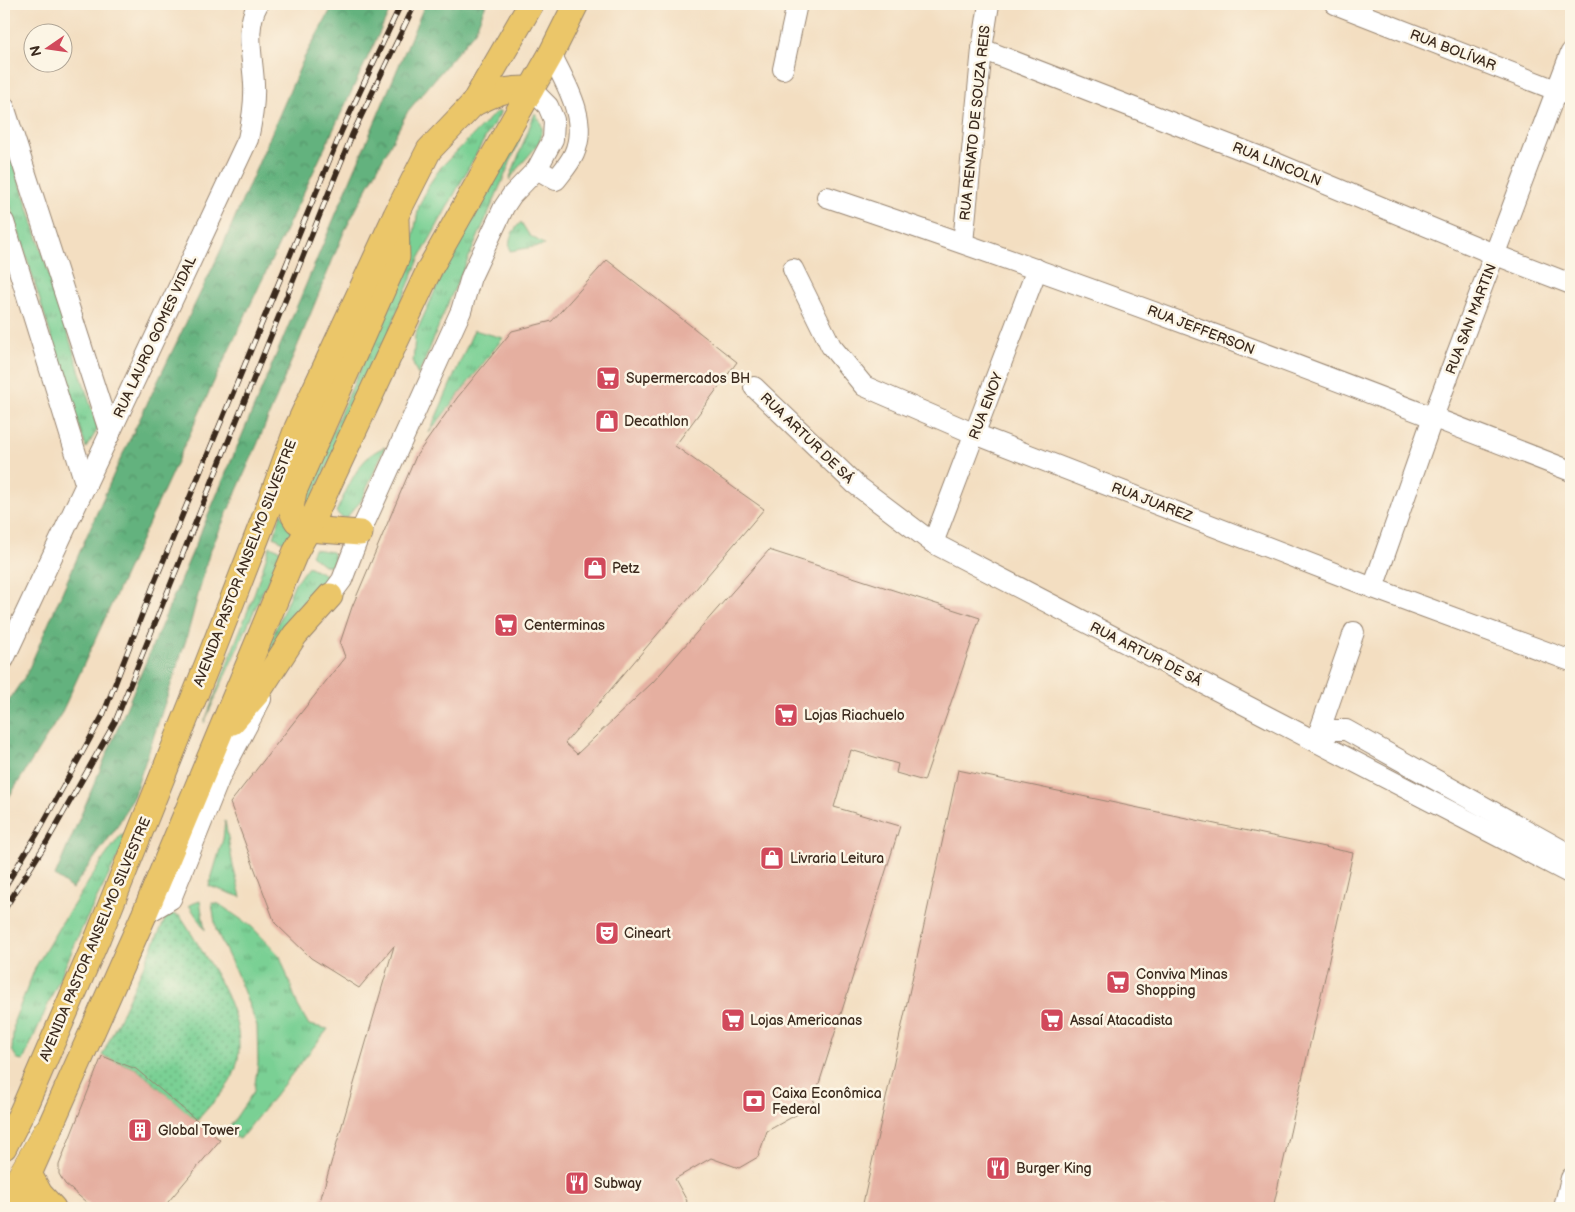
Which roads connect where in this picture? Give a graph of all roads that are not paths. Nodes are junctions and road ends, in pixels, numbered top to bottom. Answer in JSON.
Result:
{"nodes":[{"id":1,"x":258,"y":4,"type":"edge"},
{"id":2,"x":531,"y":4,"type":"edge"},
{"id":3,"x":576,"y":4,"type":"edge"},
{"id":4,"x":797,"y":4,"type":"edge"},
{"id":5,"x":989,"y":4,"type":"edge"},
{"id":6,"x":1335,"y":4,"type":"edge"},
{"id":7,"x":982,"y":49,"type":"junction"},
{"id":8,"x":1571,"y":52,"type":"edge"},
{"id":9,"x":551,"y":54,"type":"junction"},
{"id":10,"x":782,"y":69,"type":"dead end"},
{"id":11,"x":531,"y":89,"type":"junction"},
{"id":12,"x":1564,"y":93,"type":"edge"},
{"id":13,"x":473,"y":104,"type":"junction"},
{"id":14,"x":4,"y":106,"type":"edge"},
{"id":15,"x":537,"y":169,"type":"junction"},
{"id":16,"x":827,"y":198,"type":"dead end"},
{"id":17,"x":396,"y":214,"type":"junction"},
{"id":18,"x":4,"y":222,"type":"edge"},
{"id":19,"x":962,"y":243,"type":"junction"},
{"id":20,"x":1496,"y":255,"type":"junction"},
{"id":21,"x":1037,"y":269,"type":"junction"},
{"id":22,"x":793,"y":270,"type":"dead end"},
{"id":23,"x":1571,"y":284,"type":"edge"},
{"id":24,"x":754,"y":386,"type":"dead end"},
{"id":25,"x":1433,"y":417,"type":"junction"},
{"id":26,"x":110,"y":434,"type":"junction"},
{"id":27,"x":975,"y":434,"type":"junction"},
{"id":28,"x":1571,"y":471,"type":"edge"},
{"id":29,"x":86,"y":486,"type":"junction"},
{"id":30,"x":308,"y":529,"type":"junction"},
{"id":31,"x":360,"y":533,"type":"junction"},
{"id":32,"x":933,"y":542,"type":"junction"},
{"id":33,"x":1374,"y":588,"type":"junction"},
{"id":34,"x":330,"y":596,"type":"junction"},
{"id":35,"x":1354,"y":632,"type":"dead end"},
{"id":36,"x":4,"y":658,"type":"edge"},
{"id":37,"x":1571,"y":661,"type":"edge"},
{"id":38,"x":219,"y":737,"type":"junction"},
{"id":39,"x":1317,"y":739,"type":"junction"},
{"id":40,"x":1571,"y":855,"type":"edge"},
{"id":41,"x":1571,"y":874,"type":"edge"},
{"id":42,"x":144,"y":914,"type":"junction"},
{"id":43,"x":47,"y":1132,"type":"joint"},
{"id":44,"x":4,"y":1147,"type":"edge"},
{"id":45,"x":1571,"y":1178,"type":"edge"},
{"id":46,"x":4,"y":1197,"type":"edge"},
{"id":47,"x":37,"y":1205,"type":"edge"},
{"id":48,"x":1564,"y":1208,"type":"edge"}],
"edges":[{"from":1,"to":26,"type":"street","name":"RUA LAURO GOMES VIDAL"},
{"from":2,"to":13,"type":"main road","name":"AVENIDA PASTOR ANSELMO SILVESTRE"},
{"from":3,"to":9,"type":"main road"},
{"from":4,"to":10,"type":"street"},
{"from":5,"to":7,"type":"street","name":"RUA RENATO DE SOUZA REIS"},
{"from":6,"to":12,"type":"street","name":"RUA BOLÍVAR"},
{"from":7,"to":19,"type":"street","name":"RUA RENATO DE SOUZA REIS"},
{"from":7,"to":20,"type":"street","name":"RUA LINCOLN"},
{"from":8,"to":12,"type":"street","name":"RUA SAN MARTIN"},
{"from":9,"to":11,"type":"main road"},
{"from":9,"to":15,"type":"street"},
{"from":11,"to":13,"type":"main road"},
{"from":11,"to":15,"type":"street"},
{"from":11,"to":30,"type":"main road"},
{"from":12,"to":20,"type":"street","name":"RUA SAN MARTIN"},
{"from":13,"to":17,"type":"main road","name":"AVENIDA PASTOR ANSELMO SILVESTRE"},
{"from":14,"to":26,"type":"street"},
{"from":15,"to":31,"type":"street"},
{"from":16,"to":19,"type":"street","name":"RUA JEFFERSON"},
{"from":17,"to":30,"type":"main road"},
{"from":17,"to":44,"type":"main road","name":"AVENIDA PASTOR ANSELMO SILVESTRE"},
{"from":18,"to":29,"type":"street"},
{"from":19,"to":21,"type":"street","name":"RUA JEFFERSON"},
{"from":20,"to":23,"type":"street","name":"RUA LINCOLN"},
{"from":20,"to":25,"type":"street","name":"RUA SAN MARTIN"},
{"from":21,"to":25,"type":"street","name":"RUA JEFFERSON"},
{"from":21,"to":27,"type":"street","name":"RUA ENOY"},
{"from":22,"to":27,"type":"street","name":"RUA JUAREZ"},
{"from":24,"to":32,"type":"street","name":"RUA ARTUR DE SÁ"},
{"from":25,"to":28,"type":"street","name":"RUA JEFFERSON"},
{"from":25,"to":33,"type":"street","name":"RUA SAN MARTIN"},
{"from":26,"to":29,"type":"street","name":"RUA LAURO GOMES VIDAL"},
{"from":27,"to":32,"type":"street","name":"RUA ENOY"},
{"from":27,"to":33,"type":"street","name":"RUA JUAREZ"},
{"from":29,"to":36,"type":"street","name":"RUA LAURO GOMES VIDAL"},
{"from":30,"to":31,"type":"main road"},
{"from":30,"to":38,"type":"main road"},
{"from":31,"to":34,"type":"street"},
{"from":32,"to":39,"type":"street","name":"RUA ARTUR DE SÁ"},
{"from":33,"to":37,"type":"street","name":"RUA JUAREZ"},
{"from":34,"to":38,"type":"main road"},
{"from":34,"to":42,"type":"street"},
{"from":35,"to":39,"type":"street"},
{"from":38,"to":42,"type":"main road"},
{"from":39,"to":40,"type":"street"},
{"from":39,"to":41,"type":"street","name":"RUA ARTUR DE SÁ"},
{"from":42,"to":43,"type":"main road"},
{"from":43,"to":47,"type":"highway"},
{"from":45,"to":48,"type":"street"},
{"from":46,"to":47,"type":"highway"}]}
